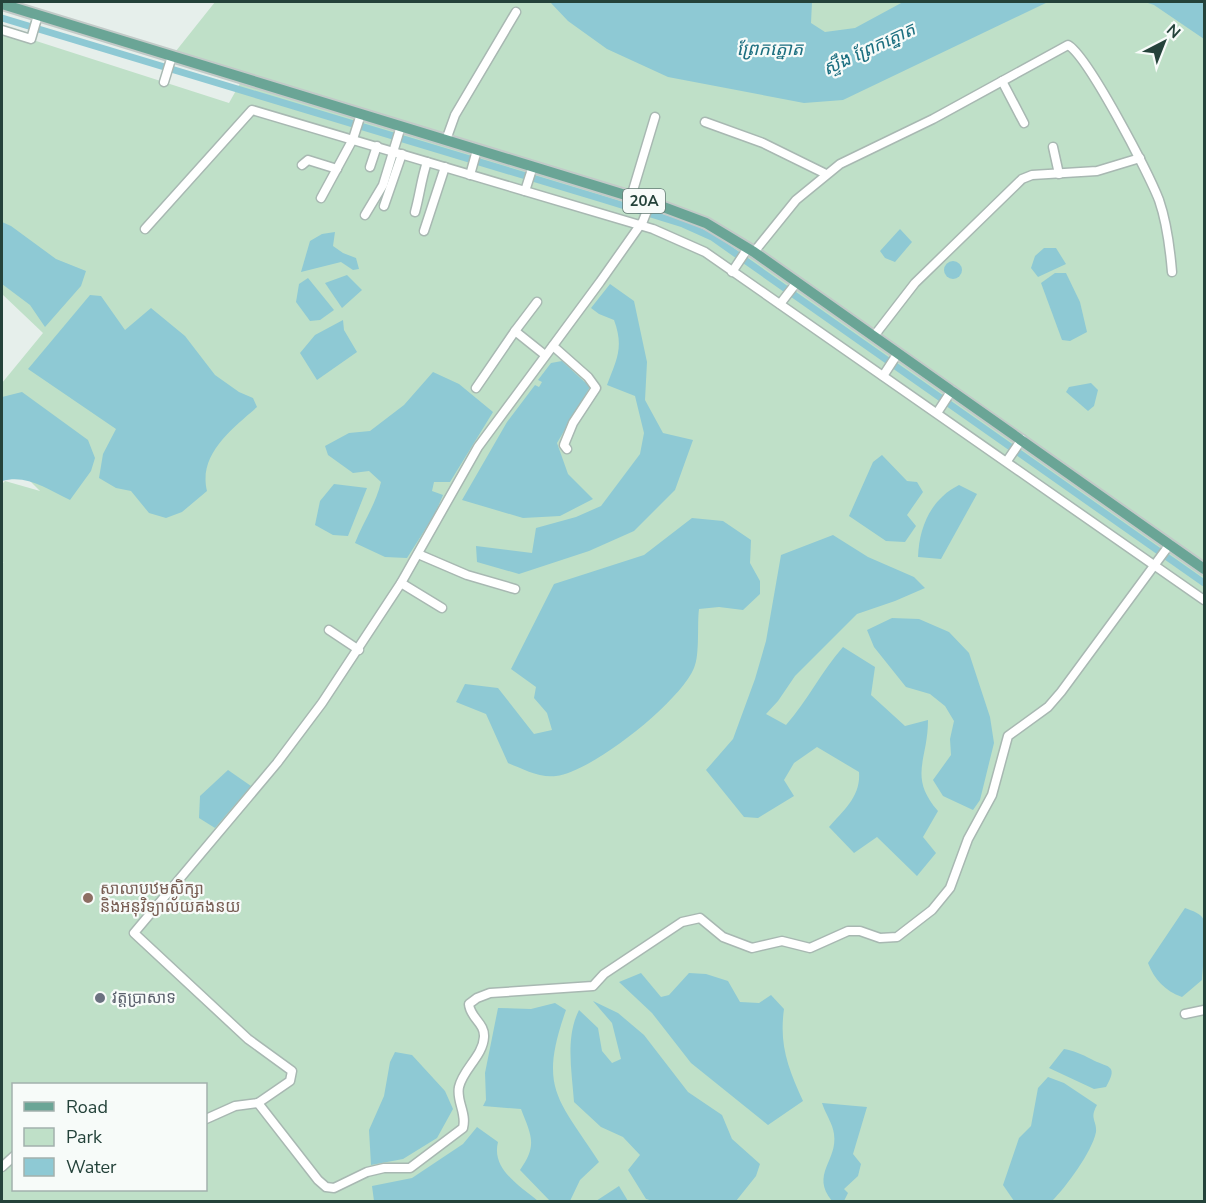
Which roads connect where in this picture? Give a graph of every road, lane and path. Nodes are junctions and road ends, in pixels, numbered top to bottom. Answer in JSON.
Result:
{"nodes":[{"id":1,"x":2,"y":4,"type":"edge"},
{"id":2,"x":516,"y":12,"type":"dead end"},
{"id":3,"x":37,"y":19,"type":"junction"},
{"id":4,"x":2,"y":30,"type":"edge"},
{"id":5,"x":171,"y":60,"type":"junction"},
{"id":6,"x":166,"y":79,"type":"dead end"},
{"id":7,"x":1002,"y":81,"type":"junction"},
{"id":8,"x":655,"y":117,"type":"dead end"},
{"id":9,"x":360,"y":118,"type":"junction"},
{"id":10,"x":705,"y":122,"type":"dead end"},
{"id":11,"x":1024,"y":123,"type":"dead end"},
{"id":12,"x":400,"y":131,"type":"junction"},
{"id":13,"x":353,"y":137,"type":"junction"},
{"id":14,"x":446,"y":140,"type":"junction"},
{"id":15,"x":377,"y":146,"type":"junction"},
{"id":16,"x":1053,"y":147,"type":"dead end"},
{"id":17,"x":398,"y":151,"type":"junction"},
{"id":18,"x":476,"y":154,"type":"junction"},
{"id":19,"x":1140,"y":158,"type":"junction"},
{"id":20,"x":427,"y":162,"type":"junction"},
{"id":21,"x":302,"y":165,"type":"dead end"},
{"id":22,"x":532,"y":166,"type":"junction"},
{"id":23,"x":370,"y":167,"type":"dead end"},
{"id":24,"x":445,"y":167,"type":"junction"},
{"id":25,"x":337,"y":169,"type":"junction"},
{"id":26,"x":471,"y":173,"type":"junction"},
{"id":27,"x":826,"y":174,"type":"junction"},
{"id":28,"x":1059,"y":174,"type":"junction"},
{"id":29,"x":525,"y":191,"type":"junction"},
{"id":30,"x":631,"y":197,"type":"junction"},
{"id":31,"x":321,"y":198,"type":"dead end"},
{"id":32,"x":384,"y":206,"type":"dead end"},
{"id":33,"x":650,"y":206,"type":"junction"},
{"id":34,"x":416,"y":212,"type":"dead end"},
{"id":35,"x":366,"y":215,"type":"dead end"},
{"id":36,"x":641,"y":224,"type":"junction"},
{"id":37,"x":145,"y":229,"type":"dead end"},
{"id":38,"x":424,"y":231,"type":"dead end"},
{"id":39,"x":751,"y":250,"type":"junction"},
{"id":40,"x":732,"y":272,"type":"junction"},
{"id":41,"x":1173,"y":272,"type":"dead end"},
{"id":42,"x":795,"y":285,"type":"junction"},
{"id":43,"x":537,"y":302,"type":"dead end"},
{"id":44,"x":782,"y":302,"type":"junction"},
{"id":45,"x":515,"y":331,"type":"junction"},
{"id":46,"x":874,"y":336,"type":"junction"},
{"id":47,"x":553,"y":346,"type":"junction"},
{"id":48,"x":898,"y":353,"type":"junction"},
{"id":49,"x":545,"y":355,"type":"junction"},
{"id":50,"x":884,"y":376,"type":"junction"},
{"id":51,"x":476,"y":388,"type":"dead end"},
{"id":52,"x":949,"y":395,"type":"junction"},
{"id":53,"x":939,"y":410,"type":"junction"},
{"id":54,"x":1022,"y":439,"type":"junction"},
{"id":55,"x":567,"y":449,"type":"dead end"},
{"id":56,"x":1007,"y":461,"type":"junction"},
{"id":57,"x":1167,"y":548,"type":"junction"},
{"id":58,"x":418,"y":555,"type":"junction"},
{"id":59,"x":1156,"y":564,"type":"junction"},
{"id":60,"x":1204,"y":569,"type":"edge"},
{"id":61,"x":401,"y":583,"type":"junction"},
{"id":62,"x":515,"y":589,"type":"dead end"},
{"id":63,"x":1204,"y":600,"type":"edge"},
{"id":64,"x":442,"y":608,"type":"dead end"},
{"id":65,"x":329,"y":630,"type":"dead end"},
{"id":66,"x":359,"y":650,"type":"junction"},
{"id":67,"x":1204,"y":1010,"type":"edge"},
{"id":68,"x":1185,"y":1014,"type":"dead end"},
{"id":69,"x":258,"y":1103,"type":"junction"},
{"id":70,"x":207,"y":1119,"type":"edge"}],
"edges":[{"from":1,"to":3,"type":"main road","number":"20A"},
{"from":2,"to":14,"type":"street"},
{"from":3,"to":4,"type":"street"},
{"from":3,"to":5,"type":"main road","number":"20A"},
{"from":5,"to":6,"type":"street"},
{"from":5,"to":9,"type":"main road","number":"20A"},
{"from":7,"to":11,"type":"street"},
{"from":7,"to":19,"type":"street"},
{"from":7,"to":27,"type":"street"},
{"from":8,"to":30,"type":"street"},
{"from":9,"to":12,"type":"main road","number":"20A"},
{"from":9,"to":13,"type":"street"},
{"from":10,"to":27,"type":"street"},
{"from":12,"to":14,"type":"main road","number":"20A"},
{"from":12,"to":17,"type":"street"},
{"from":13,"to":15,"type":"street"},
{"from":13,"to":25,"type":"street"},
{"from":13,"to":37,"type":"street"},
{"from":14,"to":18,"type":"main road","number":"20A"},
{"from":15,"to":17,"type":"street"},
{"from":15,"to":23,"type":"street"},
{"from":16,"to":28,"type":"street"},
{"from":17,"to":20,"type":"street"},
{"from":17,"to":32,"type":"street"},
{"from":17,"to":35,"type":"street"},
{"from":18,"to":22,"type":"main road","number":"20A"},
{"from":18,"to":26,"type":"street"},
{"from":19,"to":28,"type":"street"},
{"from":19,"to":41,"type":"street"},
{"from":20,"to":24,"type":"street"},
{"from":20,"to":34,"type":"street"},
{"from":21,"to":25,"type":"street"},
{"from":22,"to":29,"type":"street"},
{"from":22,"to":30,"type":"main road","number":"20A"},
{"from":24,"to":26,"type":"street"},
{"from":24,"to":38,"type":"street"},
{"from":25,"to":31,"type":"street"},
{"from":26,"to":29,"type":"street"},
{"from":27,"to":39,"type":"street"},
{"from":28,"to":46,"type":"street"},
{"from":29,"to":36,"type":"street"},
{"from":30,"to":33,"type":"main road","number":"20A"},
{"from":33,"to":36,"type":"street"},
{"from":33,"to":39,"type":"main road","number":"20A"},
{"from":36,"to":40,"type":"street"},
{"from":36,"to":47,"type":"street"},
{"from":39,"to":40,"type":"street"},
{"from":39,"to":42,"type":"main road","number":"20A"},
{"from":40,"to":44,"type":"street"},
{"from":42,"to":44,"type":"street"},
{"from":42,"to":46,"type":"main road","number":"20A"},
{"from":43,"to":45,"type":"street"},
{"from":44,"to":50,"type":"street"},
{"from":45,"to":49,"type":"street"},
{"from":45,"to":51,"type":"street"},
{"from":46,"to":48,"type":"main road","number":"20A"},
{"from":47,"to":49,"type":"street"},
{"from":47,"to":55,"type":"street"},
{"from":48,"to":50,"type":"street"},
{"from":48,"to":52,"type":"main road","number":"20A"},
{"from":49,"to":58,"type":"street"},
{"from":50,"to":53,"type":"street"},
{"from":52,"to":53,"type":"street"},
{"from":52,"to":54,"type":"main road","number":"20A"},
{"from":53,"to":56,"type":"street"},
{"from":54,"to":56,"type":"street"},
{"from":54,"to":57,"type":"main road","number":"20A"},
{"from":56,"to":59,"type":"street"},
{"from":57,"to":59,"type":"street"},
{"from":57,"to":60,"type":"main road","number":"20A"},
{"from":58,"to":61,"type":"street"},
{"from":58,"to":62,"type":"street"},
{"from":59,"to":63,"type":"street"},
{"from":59,"to":69,"type":"street"},
{"from":61,"to":64,"type":"street"},
{"from":61,"to":66,"type":"street"},
{"from":65,"to":66,"type":"street"},
{"from":66,"to":69,"type":"street"},
{"from":67,"to":68,"type":"street"},
{"from":69,"to":70,"type":"street"}]}
